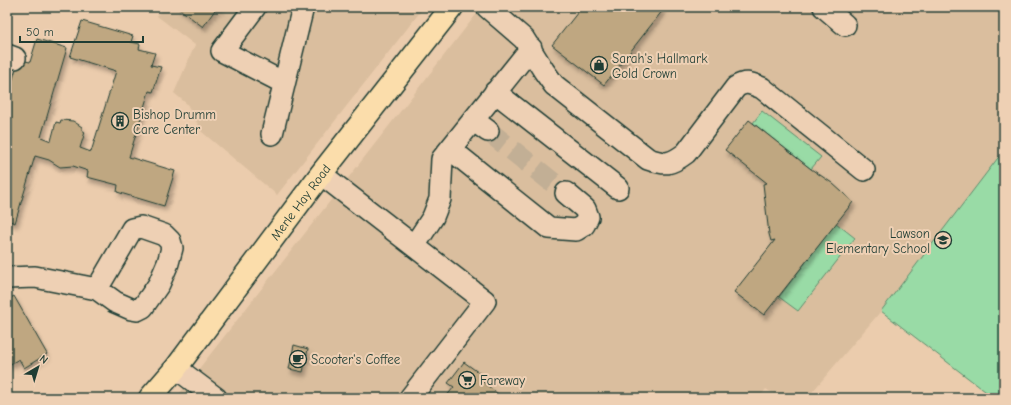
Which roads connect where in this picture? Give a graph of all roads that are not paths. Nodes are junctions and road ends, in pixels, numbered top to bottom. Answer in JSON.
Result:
{"nodes":[{"id":1,"x":255,"y":7,"type":"edge"},
{"id":2,"x":303,"y":7,"type":"edge"},
{"id":3,"x":452,"y":7,"type":"edge"},
{"id":4,"x":487,"y":7,"type":"edge"},
{"id":5,"x":824,"y":7,"type":"edge"},
{"id":6,"x":845,"y":25,"type":"dead end"},
{"id":7,"x":531,"y":48,"type":"junction"},
{"id":8,"x":284,"y":83,"type":"junction"},
{"id":9,"x":495,"y":92,"type":"junction"},
{"id":10,"x":272,"y":134,"type":"dead end"},
{"id":11,"x":453,"y":146,"type":"junction"},
{"id":12,"x":864,"y":170,"type":"dead end"},
{"id":13,"x":321,"y":174,"type":"junction"},
{"id":14,"x":618,"y":188,"type":"dead end"},
{"id":15,"x":566,"y":193,"type":"tunnel mouth"},
{"id":16,"x":414,"y":246,"type":"junction"},
{"id":17,"x":7,"y":278,"type":"edge"},
{"id":18,"x":97,"y":289,"type":"dead end"},
{"id":19,"x":176,"y":368,"type":"junction"},
{"id":20,"x":150,"y":398,"type":"edge"},
{"id":21,"x":216,"y":398,"type":"edge"},
{"id":22,"x":410,"y":398,"type":"edge"}],
"edges":[{"from":1,"to":8,"type":"street"},
{"from":2,"to":8,"type":"street"},
{"from":3,"to":13,"type":"main road","name":"Merle Hay Road"},
{"from":4,"to":7,"type":"street"},
{"from":5,"to":6,"type":"street"},
{"from":7,"to":9,"type":"street"},
{"from":7,"to":12,"type":"street"},
{"from":8,"to":10,"type":"street"},
{"from":9,"to":11,"type":"street"},
{"from":9,"to":14,"type":"street"},
{"from":11,"to":15,"type":"street"},
{"from":11,"to":16,"type":"street"},
{"from":13,"to":16,"type":"street"},
{"from":13,"to":19,"type":"main road","name":"Merle Hay Road"},
{"from":16,"to":22,"type":"street"},
{"from":17,"to":18,"type":"street"},
{"from":19,"to":20,"type":"main road","name":"Merle Hay Road"},
{"from":19,"to":21,"type":"street"}]}
